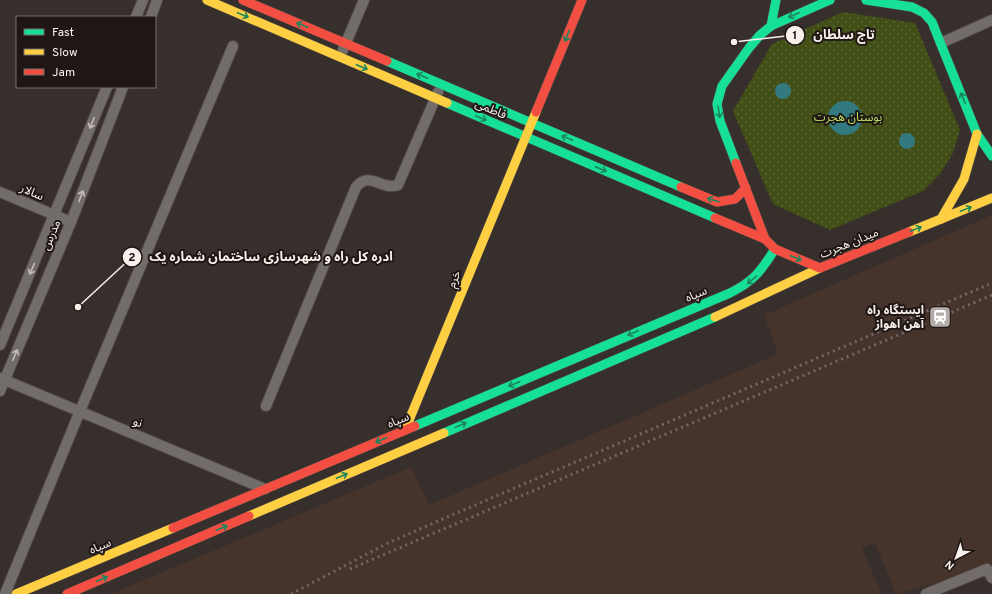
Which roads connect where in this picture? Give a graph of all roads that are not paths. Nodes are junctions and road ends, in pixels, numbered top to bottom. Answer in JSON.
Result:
{"nodes":[{"id":1,"x":143,"y":0,"type":"edge"},
{"id":2,"x":157,"y":0,"type":"edge"},
{"id":3,"x":207,"y":0,"type":"edge"},
{"id":4,"x":243,"y":0,"type":"edge"},
{"id":5,"x":364,"y":0,"type":"edge"},
{"id":6,"x":582,"y":0,"type":"edge"},
{"id":7,"x":776,"y":0,"type":"edge"},
{"id":8,"x":830,"y":0,"type":"edge"},
{"id":9,"x":866,"y":0,"type":"edge"},
{"id":10,"x":253,"y":2,"type":"edge"},
{"id":11,"x":136,"y":16,"type":"edge"},
{"id":12,"x":150,"y":16,"type":"edge"},
{"id":13,"x":992,"y":20,"type":"edge"},
{"id":14,"x":771,"y":26,"type":"junction"},
{"id":15,"x":941,"y":43,"type":"junction"},
{"id":16,"x":345,"y":44,"type":"junction"},
{"id":17,"x":233,"y":46,"type":"dead end"},
{"id":18,"x":340,"y":57,"type":"junction"},
{"id":19,"x":441,"y":85,"type":"junction"},
{"id":20,"x":107,"y":88,"type":"edge"},
{"id":21,"x":123,"y":88,"type":"edge"},
{"id":22,"x":435,"y":98,"type":"junction"},
{"id":23,"x":531,"y":123,"type":"junction"},
{"id":24,"x":977,"y":134,"type":"junction"},
{"id":25,"x":526,"y":137,"type":"junction"},
{"id":26,"x":992,"y":156,"type":"edge"},
{"id":27,"x":746,"y":188,"type":"junction"},
{"id":28,"x":0,"y":192,"type":"edge"},
{"id":29,"x":992,"y":198,"type":"edge"},
{"id":30,"x":54,"y":216,"type":"junction"},
{"id":31,"x":941,"y":219,"type":"junction"},
{"id":32,"x":71,"y":222,"type":"junction"},
{"id":33,"x":765,"y":239,"type":"junction"},
{"id":34,"x":775,"y":249,"type":"junction"},
{"id":35,"x":820,"y":268,"type":"junction"},
{"id":36,"x":0,"y":345,"type":"edge"},
{"id":37,"x":2,"y":379,"type":"edge"},
{"id":38,"x":0,"y":391,"type":"edge"},
{"id":39,"x":266,"y":406,"type":"dead end"},
{"id":40,"x":80,"y":412,"type":"junction"},
{"id":41,"x":405,"y":430,"type":"junction"},
{"id":42,"x":266,"y":489,"type":"junction"},
{"id":43,"x":990,"y":574,"type":"edge"},
{"id":44,"x":949,"y":589,"type":"edge"},
{"id":45,"x":5,"y":594,"type":"edge"},
{"id":46,"x":16,"y":594,"type":"edge"},
{"id":47,"x":67,"y":594,"type":"edge"},
{"id":48,"x":926,"y":594,"type":"edge"}],
"edges":[{"from":1,"to":11,"type":"street"},
{"from":2,"to":12,"type":"street"},
{"from":3,"to":18,"type":"main road","name":"فاطمی","one_way":true},
{"from":4,"to":10,"type":"main road","name":"فاطمی"},
{"from":5,"to":16,"type":"street"},
{"from":6,"to":23,"type":"main road","one_way":true},
{"from":7,"to":14,"type":"main road"},
{"from":8,"to":14,"type":"main road","name":"میدان هجرت","one_way":true},
{"from":9,"to":15,"type":"main road"},
{"from":16,"to":10,"type":"main road","name":"فاطمی","one_way":true},
{"from":13,"to":15,"type":"street"},
{"from":14,"to":27,"type":"main road","name":"میدان هجرت","one_way":true},
{"from":24,"to":15,"type":"main road","one_way":true},
{"from":16,"to":18,"type":"street"},
{"from":19,"to":16,"type":"main road","name":"فاطمی","one_way":true},
{"from":17,"to":40,"type":"street"},
{"from":18,"to":22,"type":"main road","name":"فاطمی","one_way":true},
{"from":19,"to":22,"type":"street"},
{"from":19,"to":23,"type":"main road","name":"فاطمی"},
{"from":20,"to":30,"type":"street","name":"مدرس","one_way":true},
{"from":32,"to":21,"type":"street","name":"مدرس","one_way":true},
{"from":22,"to":25,"type":"main road","name":"فاطمی","one_way":true},
{"from":22,"to":39,"type":"street"},
{"from":23,"to":25,"type":"main road","name":"خرم"},
{"from":27,"to":23,"type":"main road","name":"فاطمی","one_way":true},
{"from":24,"to":26,"type":"main road"},
{"from":24,"to":31,"type":"main road"},
{"from":25,"to":33,"type":"main road","name":"فاطمی","one_way":true},
{"from":25,"to":41,"type":"main road","name":"خرم"},
{"from":27,"to":33,"type":"main road","name":"میدان هجرت"},
{"from":28,"to":30,"type":"street","name":"سالار"},
{"from":31,"to":29,"type":"main road","one_way":true},
{"from":30,"to":32,"type":"street","name":"سالار"},
{"from":30,"to":36,"type":"street","name":"مدرس","one_way":true},
{"from":35,"to":31,"type":"main road","name":"میدان هجرت","one_way":true},
{"from":37,"to":32,"type":"street","name":"مدرس","one_way":true},
{"from":33,"to":34,"type":"main road","name":"میدان هجرت"},
{"from":34,"to":35,"type":"main road","name":"میدان هجرت","one_way":true},
{"from":34,"to":41,"type":"main road","name":"سپاه","one_way":true},
{"from":47,"to":35,"type":"main road","one_way":true},
{"from":37,"to":38,"type":"street","name":"مدرس"},
{"from":37,"to":40,"type":"street","name":"نو"},
{"from":40,"to":42,"type":"street","name":"نو"},
{"from":40,"to":45,"type":"street"},
{"from":41,"to":42,"type":"main road","name":"سپاه","one_way":true},
{"from":42,"to":46,"type":"main road","name":"سپاه"},
{"from":43,"to":44,"type":"street"},
{"from":44,"to":48,"type":"street"}]}
